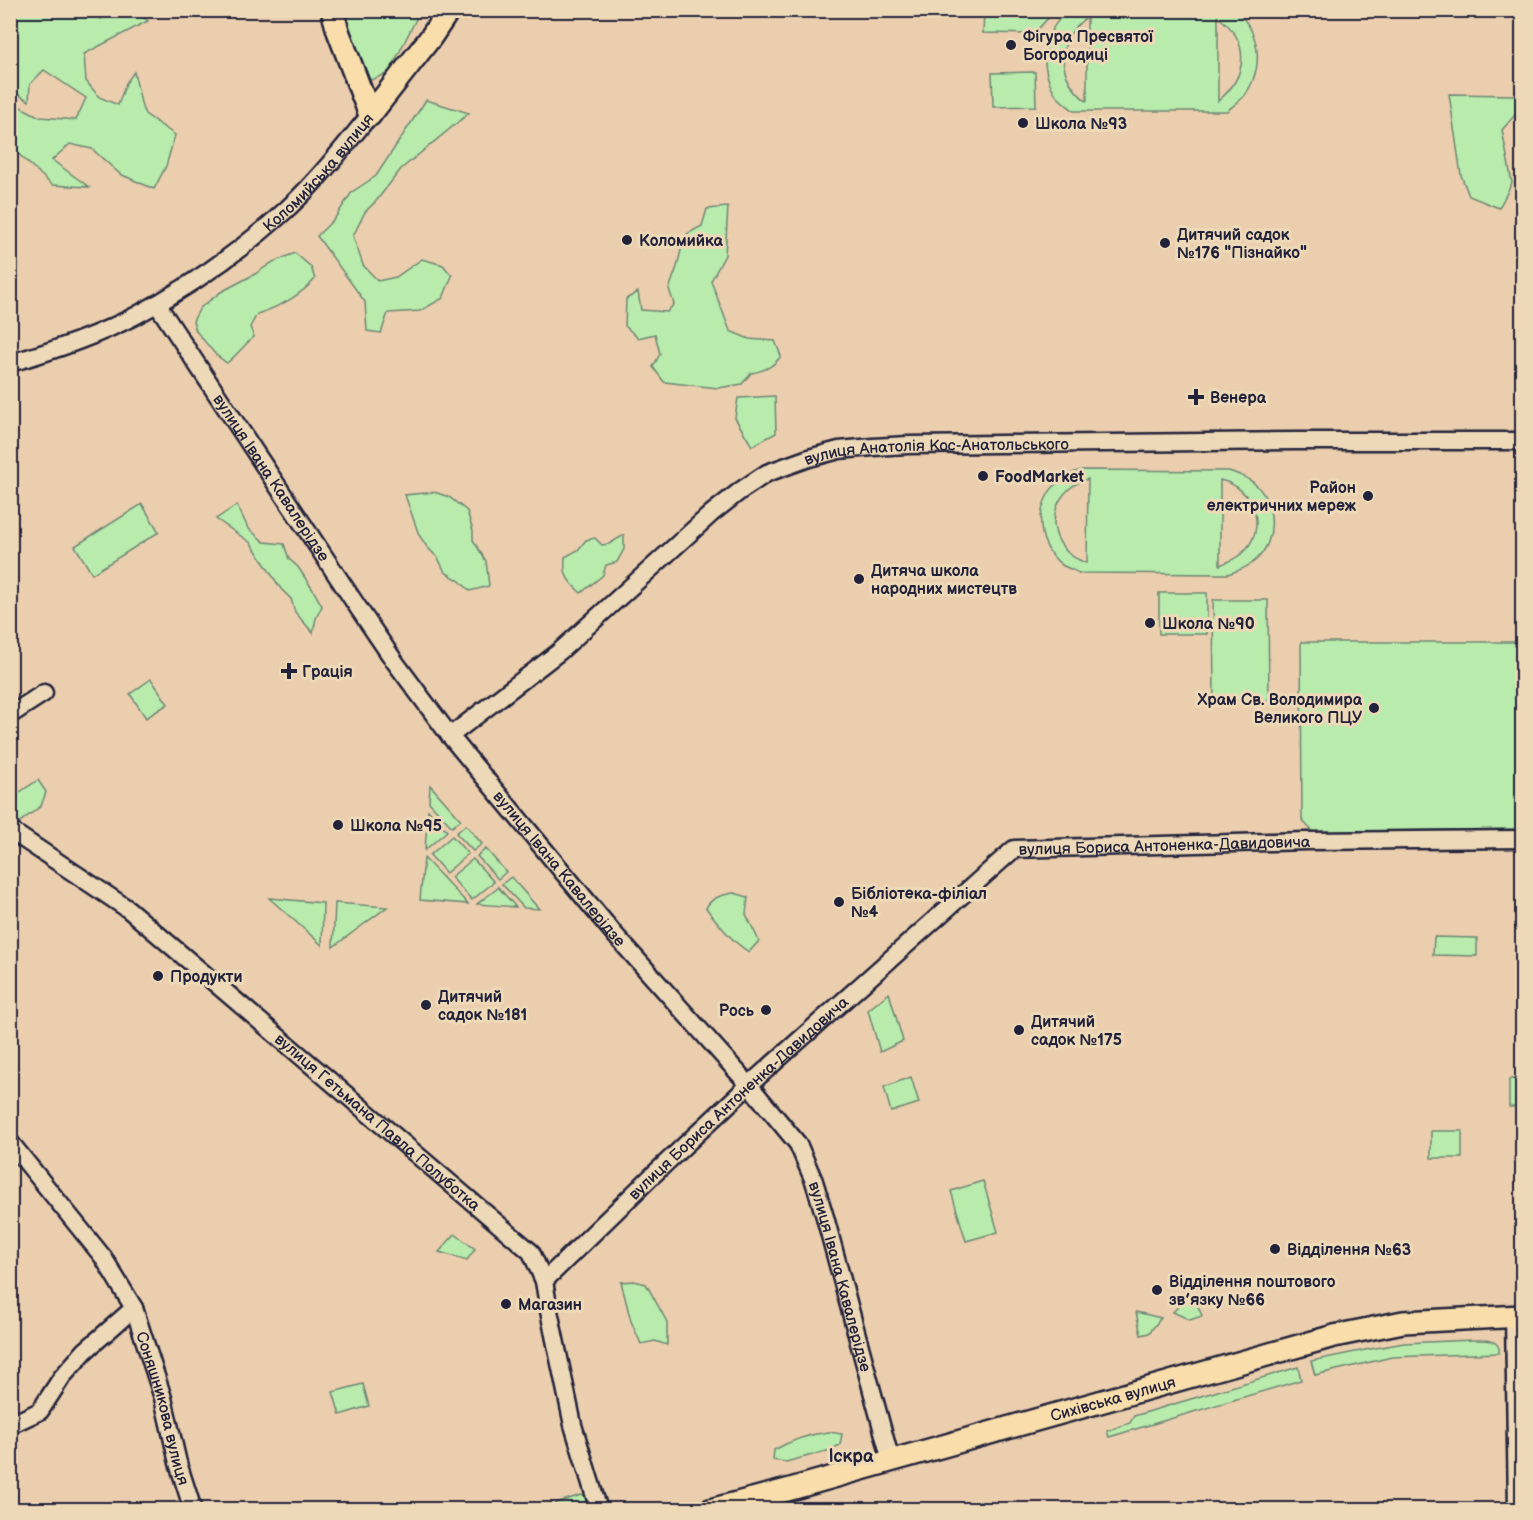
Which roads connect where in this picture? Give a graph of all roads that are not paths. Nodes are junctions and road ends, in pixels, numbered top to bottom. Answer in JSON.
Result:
{"nodes":[{"id":1,"x":332,"y":10,"type":"edge"},
{"id":2,"x":449,"y":10,"type":"edge"},
{"id":3,"x":369,"y":114,"type":"junction"},
{"id":4,"x":157,"y":304,"type":"junction"},
{"id":5,"x":10,"y":363,"type":"edge"},
{"id":6,"x":1522,"y":441,"type":"edge"},
{"id":7,"x":44,"y":693,"type":"dead end"},
{"id":8,"x":10,"y":715,"type":"edge"},
{"id":9,"x":450,"y":736,"type":"junction"},
{"id":10,"x":10,"y":830,"type":"edge"},
{"id":11,"x":1522,"y":839,"type":"edge"},
{"id":12,"x":749,"y":1086,"type":"junction"},
{"id":13,"x":10,"y":1142,"type":"edge"},
{"id":14,"x":544,"y":1281,"type":"junction"},
{"id":15,"x":134,"y":1308,"type":"junction"},
{"id":16,"x":1518,"y":1316,"type":"edge"},
{"id":17,"x":10,"y":1425,"type":"edge"},
{"id":18,"x":891,"y":1461,"type":"junction"},
{"id":19,"x":194,"y":1509,"type":"edge"},
{"id":20,"x":599,"y":1509,"type":"edge"},
{"id":21,"x":710,"y":1509,"type":"edge"},
{"id":22,"x":1517,"y":1509,"type":"edge"}],
"edges":[{"from":1,"to":3,"type":"main road"},
{"from":2,"to":3,"type":"main road","name":"Коломийська вулиця"},
{"from":3,"to":4,"type":"street","name":"Коломийська вулиця"},
{"from":4,"to":5,"type":"street","name":"Коломийська вулиця"},
{"from":4,"to":9,"type":"street","name":"вулиця Івана Кавалерідзе"},
{"from":6,"to":9,"type":"street","name":"вулиця Анатолія Кос-Анатольського"},
{"from":7,"to":8,"type":"street"},
{"from":9,"to":12,"type":"street","name":"вулиця Івана Кавалерідзе"},
{"from":10,"to":14,"type":"street","name":"вулиця Гетьмана Павла Полуботка"},
{"from":11,"to":12,"type":"street","name":"вулиця Бориса Антоненка-Давидовича"},
{"from":12,"to":14,"type":"street","name":"вулиця Бориса Антоненка-Давидовича"},
{"from":12,"to":18,"type":"street","name":"вулиця Івана Кавалерідзе"},
{"from":13,"to":15,"type":"street","name":"Соняшникова вулиця"},
{"from":14,"to":20,"type":"street","name":"вулиця Гетьмана Павла Полуботка"},
{"from":15,"to":17,"type":"street","name":"Соняшникова вулиця"},
{"from":15,"to":19,"type":"street","name":"Соняшникова вулиця"},
{"from":16,"to":18,"type":"main road","name":"Сихівська вулиця"},
{"from":16,"to":22,"type":"street"},
{"from":18,"to":21,"type":"main road","name":"Сихівська вулиця"}]}
